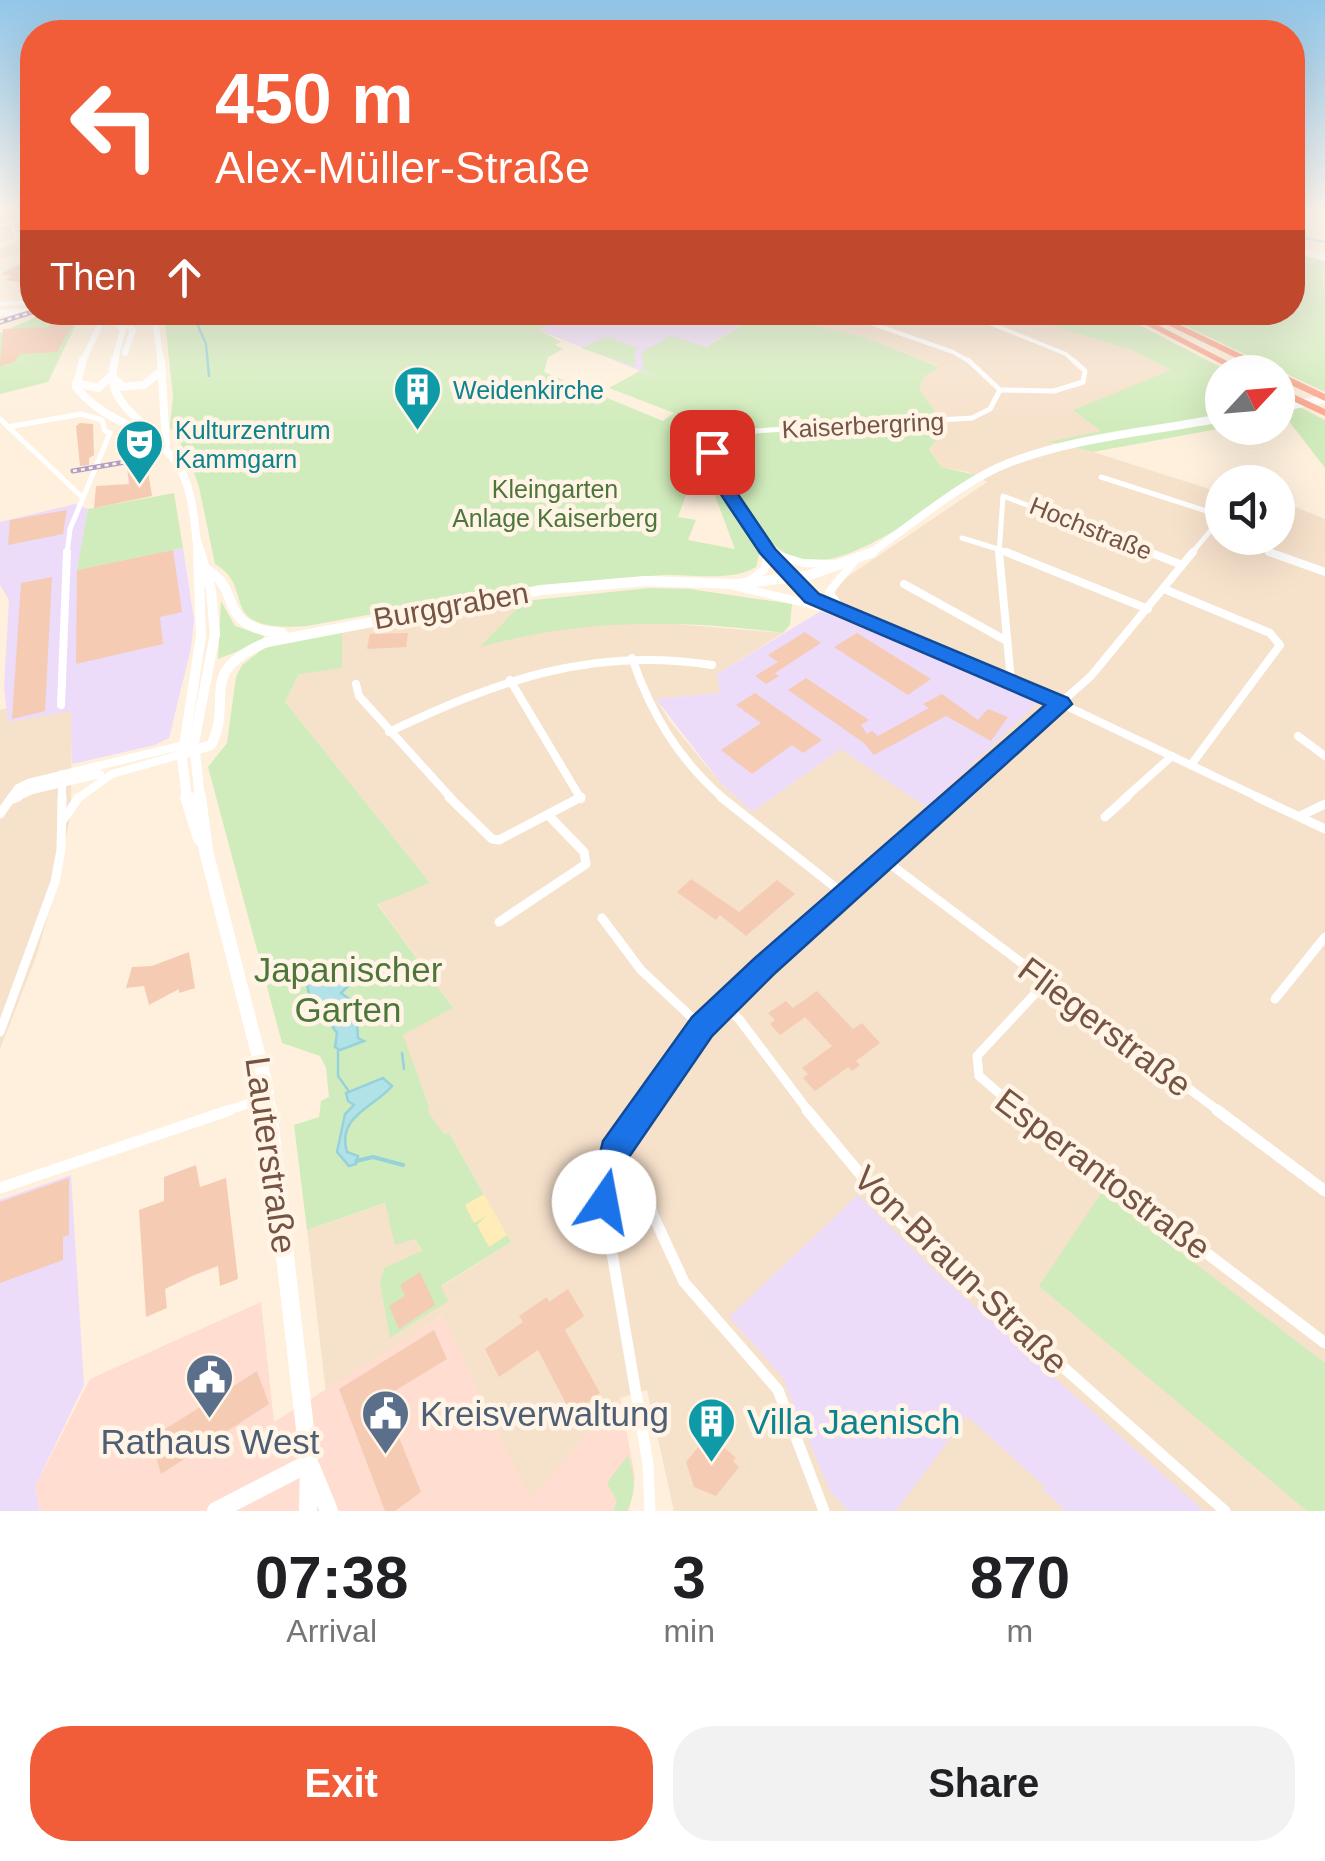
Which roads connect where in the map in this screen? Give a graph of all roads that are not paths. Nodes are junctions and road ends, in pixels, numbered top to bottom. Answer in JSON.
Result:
{"nodes":[{"id":1,"x":105,"y":325,"type":"edge"},
{"id":2,"x":122,"y":325,"type":"edge"},
{"id":3,"x":159,"y":325,"type":"edge"},
{"id":4,"x":876,"y":325,"type":"edge"},
{"id":5,"x":992,"y":325,"type":"edge"},
{"id":6,"x":1150,"y":325,"type":"edge"},
{"id":7,"x":1172,"y":325,"type":"edge"},
{"id":8,"x":1208,"y":355,"type":"edge"},
{"id":9,"x":1235,"y":355,"type":"edge"},
{"id":10,"x":161,"y":371,"type":"junction"},
{"id":11,"x":114,"y":382,"type":"junction"},
{"id":12,"x":76,"y":384,"type":"junction"},
{"id":13,"x":1295,"y":384,"type":"edge"},
{"id":14,"x":98,"y":388,"type":"junction"},
{"id":15,"x":1000,"y":390,"type":"junction"},
{"id":16,"x":1295,"y":398,"type":"edge"},
{"id":17,"x":1325,"y":399,"type":"edge"},
{"id":18,"x":91,"y":403,"type":"junction"},
{"id":19,"x":1295,"y":405,"type":"edge"},
{"id":20,"x":1325,"y":413,"type":"edge"},
{"id":21,"x":0,"y":419,"type":"edge"},
{"id":22,"x":1205,"y":421,"type":"edge"},
{"id":23,"x":131,"y":426,"type":"junction"},
{"id":24,"x":8,"y":427,"type":"junction"},
{"id":25,"x":110,"y":434,"type":"junction"},
{"id":26,"x":166,"y":444,"type":"junction"},
{"id":27,"x":1101,"y":478,"type":"dead end"},
{"id":28,"x":82,"y":498,"type":"junction"},
{"id":29,"x":1205,"y":511,"type":"edge"},
{"id":30,"x":196,"y":537,"type":"junction"},
{"id":31,"x":1205,"y":537,"type":"edge"},
{"id":32,"x":962,"y":538,"type":"dead end"},
{"id":33,"x":999,"y":551,"type":"junction"},
{"id":34,"x":769,"y":553,"type":"junction"},
{"id":35,"x":1278,"y":555,"type":"edge"},
{"id":36,"x":852,"y":562,"type":"junction"},
{"id":37,"x":1182,"y":565,"type":"junction"},
{"id":38,"x":206,"y":569,"type":"junction"},
{"id":39,"x":1325,"y":572,"type":"edge"},
{"id":40,"x":791,"y":578,"type":"junction"},
{"id":41,"x":722,"y":583,"type":"junction"},
{"id":42,"x":744,"y":583,"type":"junction"},
{"id":43,"x":904,"y":584,"type":"dead end"},
{"id":44,"x":1164,"y":589,"type":"junction"},
{"id":45,"x":832,"y":608,"type":"junction"},
{"id":46,"x":1148,"y":608,"type":"junction"},
{"id":47,"x":847,"y":614,"type":"junction"},
{"id":48,"x":296,"y":634,"type":"junction"},
{"id":49,"x":1005,"y":640,"type":"junction"},
{"id":50,"x":632,"y":658,"type":"junction"},
{"id":51,"x":712,"y":665,"type":"dead end"},
{"id":52,"x":510,"y":680,"type":"junction"},
{"id":53,"x":1010,"y":681,"type":"junction"},
{"id":54,"x":356,"y":684,"type":"dead end"},
{"id":55,"x":1061,"y":704,"type":"junction"},
{"id":56,"x":61,"y":705,"type":"dead end"},
{"id":57,"x":389,"y":732,"type":"junction"},
{"id":58,"x":1298,"y":736,"type":"dead end"},
{"id":59,"x":194,"y":748,"type":"junction"},
{"id":60,"x":180,"y":751,"type":"junction"},
{"id":61,"x":1172,"y":756,"type":"junction"},
{"id":62,"x":1325,"y":756,"type":"edge"},
{"id":63,"x":1191,"y":766,"type":"junction"},
{"id":64,"x":106,"y":774,"type":"junction"},
{"id":65,"x":62,"y":778,"type":"junction"},
{"id":66,"x":1325,"y":804,"type":"edge"},
{"id":67,"x":0,"y":814,"type":"edge"},
{"id":68,"x":1300,"y":816,"type":"junction"},
{"id":69,"x":1105,"y":817,"type":"dead end"},
{"id":70,"x":551,"y":818,"type":"junction"},
{"id":71,"x":61,"y":824,"type":"junction"},
{"id":72,"x":1325,"y":829,"type":"edge"},
{"id":73,"x":206,"y":852,"type":"junction"},
{"id":74,"x":886,"y":861,"type":"junction"},
{"id":75,"x":845,"y":895,"type":"junction"},
{"id":76,"x":602,"y":918,"type":"dead end"},
{"id":77,"x":499,"y":922,"type":"dead end"},
{"id":78,"x":1325,"y":937,"type":"edge"},
{"id":79,"x":1045,"y":983,"type":"junction"},
{"id":80,"x":1275,"y":999,"type":"dead end"},
{"id":81,"x":723,"y":1006,"type":"junction"},
{"id":82,"x":702,"y":1026,"type":"junction"},
{"id":83,"x":0,"y":1032,"type":"edge"},
{"id":84,"x":268,"y":1097,"type":"junction"},
{"id":85,"x":643,"y":1178,"type":"dead end"},
{"id":86,"x":0,"y":1188,"type":"edge"},
{"id":87,"x":1325,"y":1191,"type":"edge"},
{"id":88,"x":1325,"y":1343,"type":"edge"},
{"id":89,"x":309,"y":1463,"type":"junction"},
{"id":90,"x":216,"y":1511,"type":"edge"},
{"id":91,"x":308,"y":1511,"type":"edge"},
{"id":92,"x":329,"y":1511,"type":"edge"},
{"id":93,"x":650,"y":1511,"type":"edge"},
{"id":94,"x":824,"y":1511,"type":"edge"},
{"id":95,"x":1225,"y":1511,"type":"edge"}],
"edges":[{"from":1,"to":12,"type":"main road"},
{"from":2,"to":11,"type":"main road"},
{"from":3,"to":10,"type":"main road","name":"Lauterstraße"},
{"from":4,"to":15,"type":"street"},
{"from":5,"to":15,"type":"street"},
{"from":6,"to":8,"type":"highway"},
{"from":7,"to":9,"type":"highway"},
{"from":10,"to":11,"type":"main road"},
{"from":10,"to":26,"type":"main road","name":"Lauterstraße"},
{"from":11,"to":14,"type":"main road"},
{"from":11,"to":26,"type":"main road"},
{"from":12,"to":14,"type":"main road"},
{"from":12,"to":18,"type":"main road"},
{"from":13,"to":17,"type":"highway"},
{"from":14,"to":18,"type":"street"},
{"from":15,"to":34,"type":"street","name":"Kaiserbergring"},
{"from":16,"to":20,"type":"highway"},
{"from":17,"to":19,"type":"main road"},
{"from":18,"to":23,"type":"main road"},
{"from":21,"to":24,"type":"street"},
{"from":22,"to":36,"type":"main road","name":"Burggraben"},
{"from":23,"to":25,"type":"street"},
{"from":23,"to":26,"type":"main road"},
{"from":24,"to":25,"type":"street"},
{"from":24,"to":28,"type":"street"},
{"from":25,"to":28,"type":"street"},
{"from":26,"to":30,"type":"main road","name":"Lauterstraße"},
{"from":27,"to":29,"type":"street"},
{"from":28,"to":56,"type":"street"},
{"from":30,"to":38,"type":"main road","name":"Lauterstraße"},
{"from":30,"to":60,"type":"main road","name":"Lauterstraße"},
{"from":31,"to":37,"type":"street"},
{"from":32,"to":33,"type":"street"},
{"from":33,"to":37,"type":"street","name":"Hochstraße"},
{"from":33,"to":46,"type":"street"},
{"from":33,"to":49,"type":"street"},
{"from":34,"to":36,"type":"street"},
{"from":34,"to":40,"type":"street","name":"Kaiserbergring"},
{"from":34,"to":42,"type":"street"},
{"from":35,"to":39,"type":"street"},
{"from":36,"to":40,"type":"main road","name":"Burggraben"},
{"from":36,"to":47,"type":"street"},
{"from":37,"to":44,"type":"street"},
{"from":38,"to":48,"type":"main road"},
{"from":38,"to":59,"type":"main road","name":"Lauterstraße"},
{"from":40,"to":42,"type":"main road","name":"Burggraben"},
{"from":40,"to":45,"type":"street","name":"Kaiserbergring"},
{"from":41,"to":42,"type":"main road","name":"Burggraben"},
{"from":41,"to":45,"type":"street"},
{"from":41,"to":48,"type":"main road","name":"Burggraben"},
{"from":43,"to":49,"type":"street"},
{"from":44,"to":46,"type":"street"},
{"from":44,"to":63,"type":"street"},
{"from":45,"to":47,"type":"street"},
{"from":46,"to":55,"type":"street"},
{"from":47,"to":53,"type":"street"},
{"from":48,"to":59,"type":"main road","name":"Burggraben"},
{"from":49,"to":53,"type":"street"},
{"from":50,"to":51,"type":"street"},
{"from":50,"to":52,"type":"street"},
{"from":50,"to":75,"type":"street"},
{"from":52,"to":57,"type":"street"},
{"from":52,"to":70,"type":"street"},
{"from":53,"to":55,"type":"street"},
{"from":54,"to":57,"type":"street"},
{"from":55,"to":61,"type":"street"},
{"from":55,"to":74,"type":"street"},
{"from":57,"to":70,"type":"street"},
{"from":58,"to":62,"type":"street"},
{"from":59,"to":60,"type":"main road"},
{"from":59,"to":73,"type":"main road","name":"Lauterstraße"},
{"from":60,"to":64,"type":"street"},
{"from":60,"to":65,"type":"street"},
{"from":60,"to":73,"type":"main road","name":"Lauterstraße"},
{"from":61,"to":63,"type":"street"},
{"from":61,"to":69,"type":"street"},
{"from":63,"to":68,"type":"street"},
{"from":64,"to":65,"type":"street"},
{"from":64,"to":71,"type":"street"},
{"from":65,"to":67,"type":"street"},
{"from":65,"to":71,"type":"street"},
{"from":66,"to":68,"type":"street"},
{"from":68,"to":72,"type":"street"},
{"from":70,"to":77,"type":"street"},
{"from":71,"to":83,"type":"street"},
{"from":73,"to":84,"type":"main road","name":"Lauterstraße"},
{"from":74,"to":75,"type":"street"},
{"from":74,"to":79,"type":"street","name":"Fliegerstraße"},
{"from":75,"to":81,"type":"street"},
{"from":76,"to":82,"type":"street"},
{"from":78,"to":80,"type":"street"},
{"from":79,"to":87,"type":"street","name":"Fliegerstraße"},
{"from":79,"to":88,"type":"street","name":"Esperantostraße"},
{"from":81,"to":82,"type":"street"},
{"from":81,"to":95,"type":"street","name":"Von-Braun-Straße"},
{"from":82,"to":93,"type":"street"},
{"from":84,"to":86,"type":"street"},
{"from":84,"to":89,"type":"main road","name":"Lauterstraße"},
{"from":85,"to":94,"type":"street"},
{"from":89,"to":90,"type":"main road"},
{"from":89,"to":91,"type":"main road","name":"Lauterstraße"},
{"from":89,"to":92,"type":"main road","name":"Lauterstraße"}]}
